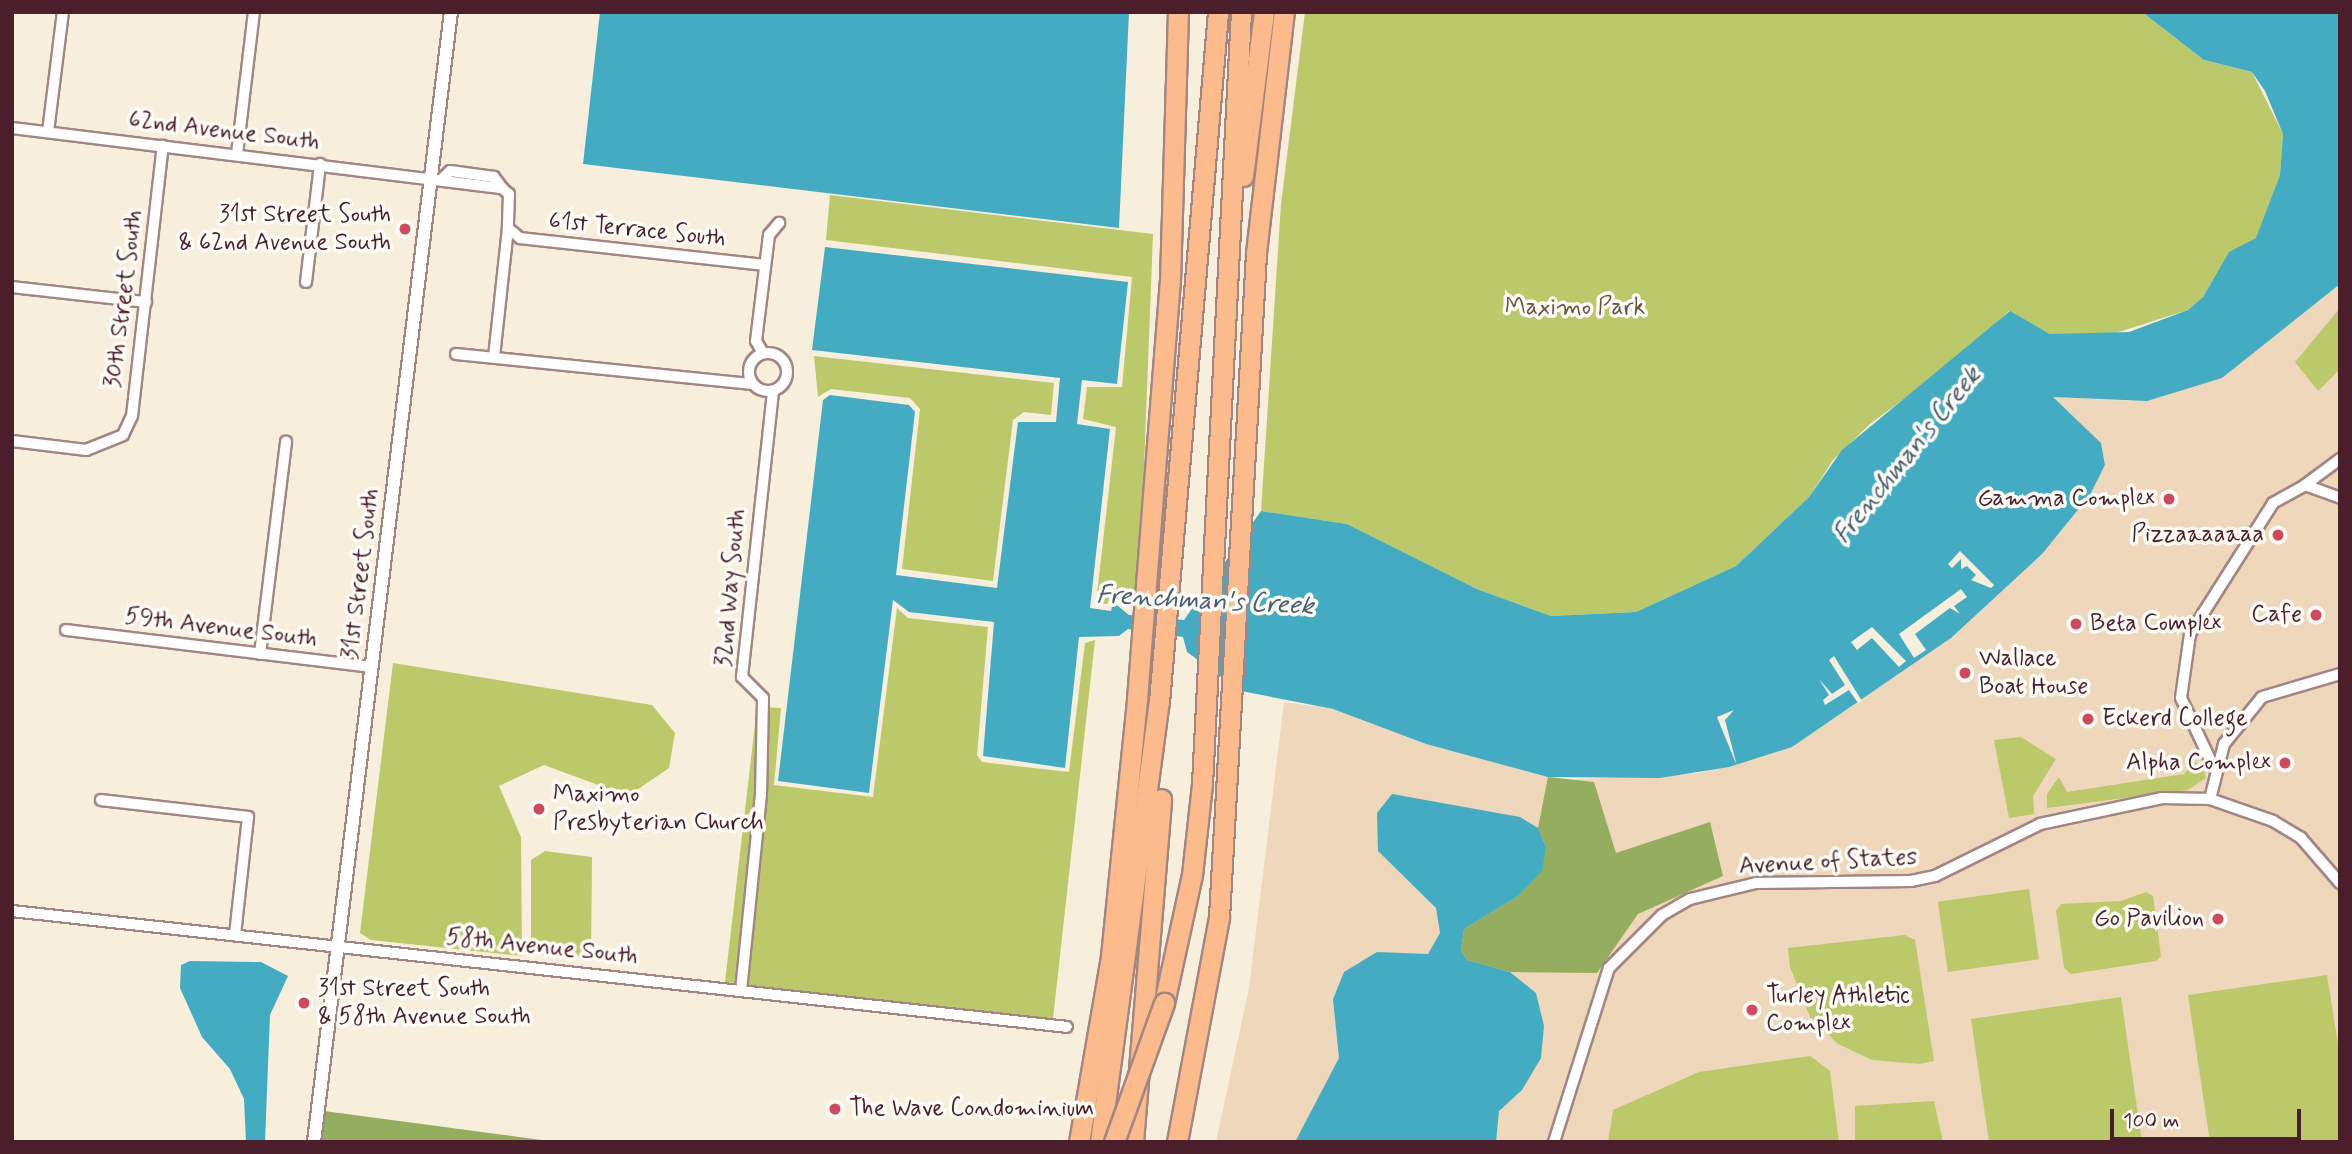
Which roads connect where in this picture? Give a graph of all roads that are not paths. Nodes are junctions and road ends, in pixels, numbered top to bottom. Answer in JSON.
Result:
{"nodes":[{"id":1,"x":63,"y":12,"type":"edge"},
{"id":2,"x":254,"y":12,"type":"edge"},
{"id":3,"x":451,"y":12,"type":"edge"},
{"id":4,"x":1178,"y":12,"type":"edge"},
{"id":5,"x":1218,"y":12,"type":"edge"},
{"id":6,"x":1241,"y":12,"type":"edge"},
{"id":7,"x":1264,"y":12,"type":"edge"},
{"id":8,"x":1284,"y":12,"type":"edge"},
{"id":9,"x":12,"y":128,"type":"edge"},
{"id":10,"x":48,"y":132,"type":"junction"},
{"id":11,"x":163,"y":146,"type":"junction"},
{"id":12,"x":237,"y":154,"type":"junction"},
{"id":13,"x":320,"y":163,"type":"junction"},
{"id":14,"x":437,"y":177,"type":"junction"},
{"id":15,"x":1231,"y":209,"type":"junction"},
{"id":16,"x":779,"y":223,"type":"dead end"},
{"id":17,"x":508,"y":228,"type":"junction"},
{"id":18,"x":765,"y":265,"type":"junction"},
{"id":19,"x":306,"y":282,"type":"dead end"},
{"id":20,"x":12,"y":287,"type":"edge"},
{"id":21,"x":146,"y":302,"type":"junction"},
{"id":22,"x":763,"y":353,"type":"junction"},
{"id":23,"x":456,"y":354,"type":"dead end"},
{"id":24,"x":494,"y":357,"type":"junction"},
{"id":25,"x":752,"y":384,"type":"junction"},
{"id":26,"x":773,"y":391,"type":"junction"},
{"id":27,"x":12,"y":441,"type":"edge"},
{"id":28,"x":286,"y":442,"type":"dead end"},
{"id":29,"x":2340,"y":458,"type":"edge"},
{"id":30,"x":2305,"y":485,"type":"junction"},
{"id":31,"x":2340,"y":498,"type":"edge"},
{"id":32,"x":66,"y":630,"type":"dead end"},
{"id":33,"x":260,"y":654,"type":"junction"},
{"id":34,"x":371,"y":667,"type":"junction"},
{"id":35,"x":2340,"y":674,"type":"edge"},
{"id":36,"x":1157,"y":728,"type":"junction"},
{"id":37,"x":2214,"y":768,"type":"junction"},
{"id":38,"x":2210,"y":799,"type":"junction"},
{"id":39,"x":101,"y":800,"type":"dead end"},
{"id":40,"x":2340,"y":883,"type":"edge"},
{"id":41,"x":12,"y":911,"type":"edge"},
{"id":42,"x":234,"y":935,"type":"junction"},
{"id":43,"x":338,"y":945,"type":"junction"},
{"id":44,"x":741,"y":992,"type":"junction"},
{"id":45,"x":1067,"y":1027,"type":"dead end"},
{"id":46,"x":314,"y":1142,"type":"edge"},
{"id":47,"x":1079,"y":1142,"type":"edge"},
{"id":48,"x":1100,"y":1142,"type":"edge"},
{"id":49,"x":1114,"y":1142,"type":"edge"},
{"id":50,"x":1133,"y":1142,"type":"edge"},
{"id":51,"x":1177,"y":1142,"type":"edge"},
{"id":52,"x":1554,"y":1142,"type":"edge"}],
"edges":[{"from":1,"to":10,"type":"street"},
{"from":2,"to":12,"type":"street"},
{"from":3,"to":14,"type":"street","name":"31st Street South"},
{"from":4,"to":47,"type":"highway"},
{"from":5,"to":36,"type":"highway"},
{"from":6,"to":15,"type":"highway"},
{"from":7,"to":15,"type":"highway"},
{"from":8,"to":51,"type":"highway"},
{"from":9,"to":10,"type":"street","name":"62nd Avenue South"},
{"from":10,"to":11,"type":"street","name":"62nd Avenue South"},
{"from":11,"to":12,"type":"street","name":"62nd Avenue South"},
{"from":11,"to":21,"type":"street","name":"30th Street South"},
{"from":12,"to":13,"type":"street","name":"62nd Avenue South"},
{"from":13,"to":14,"type":"street","name":"62nd Avenue South"},
{"from":13,"to":19,"type":"street"},
{"from":14,"to":17,"type":"street"},
{"from":14,"to":34,"type":"street","name":"31st Street South"},
{"from":15,"to":49,"type":"highway","bridge":true},
{"from":16,"to":18,"type":"street"},
{"from":17,"to":18,"type":"street","name":"61st Terrace South"},
{"from":17,"to":24,"type":"street"},
{"from":18,"to":22,"type":"street"},
{"from":20,"to":21,"type":"street"},
{"from":21,"to":27,"type":"street","name":"30th Street South"},
{"from":22,"to":25,"type":"street"},
{"from":22,"to":26,"type":"street","name":"32nd Way South"},
{"from":23,"to":24,"type":"street"},
{"from":24,"to":25,"type":"street"},
{"from":25,"to":26,"type":"street"},
{"from":26,"to":44,"type":"street","name":"32nd Way South"},
{"from":28,"to":33,"type":"street"},
{"from":29,"to":30,"type":"street"},
{"from":30,"to":31,"type":"street"},
{"from":30,"to":37,"type":"street"},
{"from":32,"to":33,"type":"street","name":"59th Avenue South"},
{"from":33,"to":34,"type":"street","name":"59th Avenue South"},
{"from":34,"to":43,"type":"street","name":"31st Street South"},
{"from":35,"to":37,"type":"street"},
{"from":36,"to":48,"type":"highway"},
{"from":36,"to":50,"type":"highway"},
{"from":37,"to":38,"type":"street"},
{"from":38,"to":40,"type":"street","name":"Avenue of States"},
{"from":38,"to":52,"type":"street","name":"Avenue of States"},
{"from":39,"to":42,"type":"street"},
{"from":41,"to":42,"type":"street","name":"58th Avenue South"},
{"from":42,"to":43,"type":"street","name":"58th Avenue South"},
{"from":43,"to":44,"type":"street","name":"58th Avenue South"},
{"from":43,"to":46,"type":"street","name":"31st Street South"},
{"from":44,"to":45,"type":"street","name":"58th Avenue South"}]}
